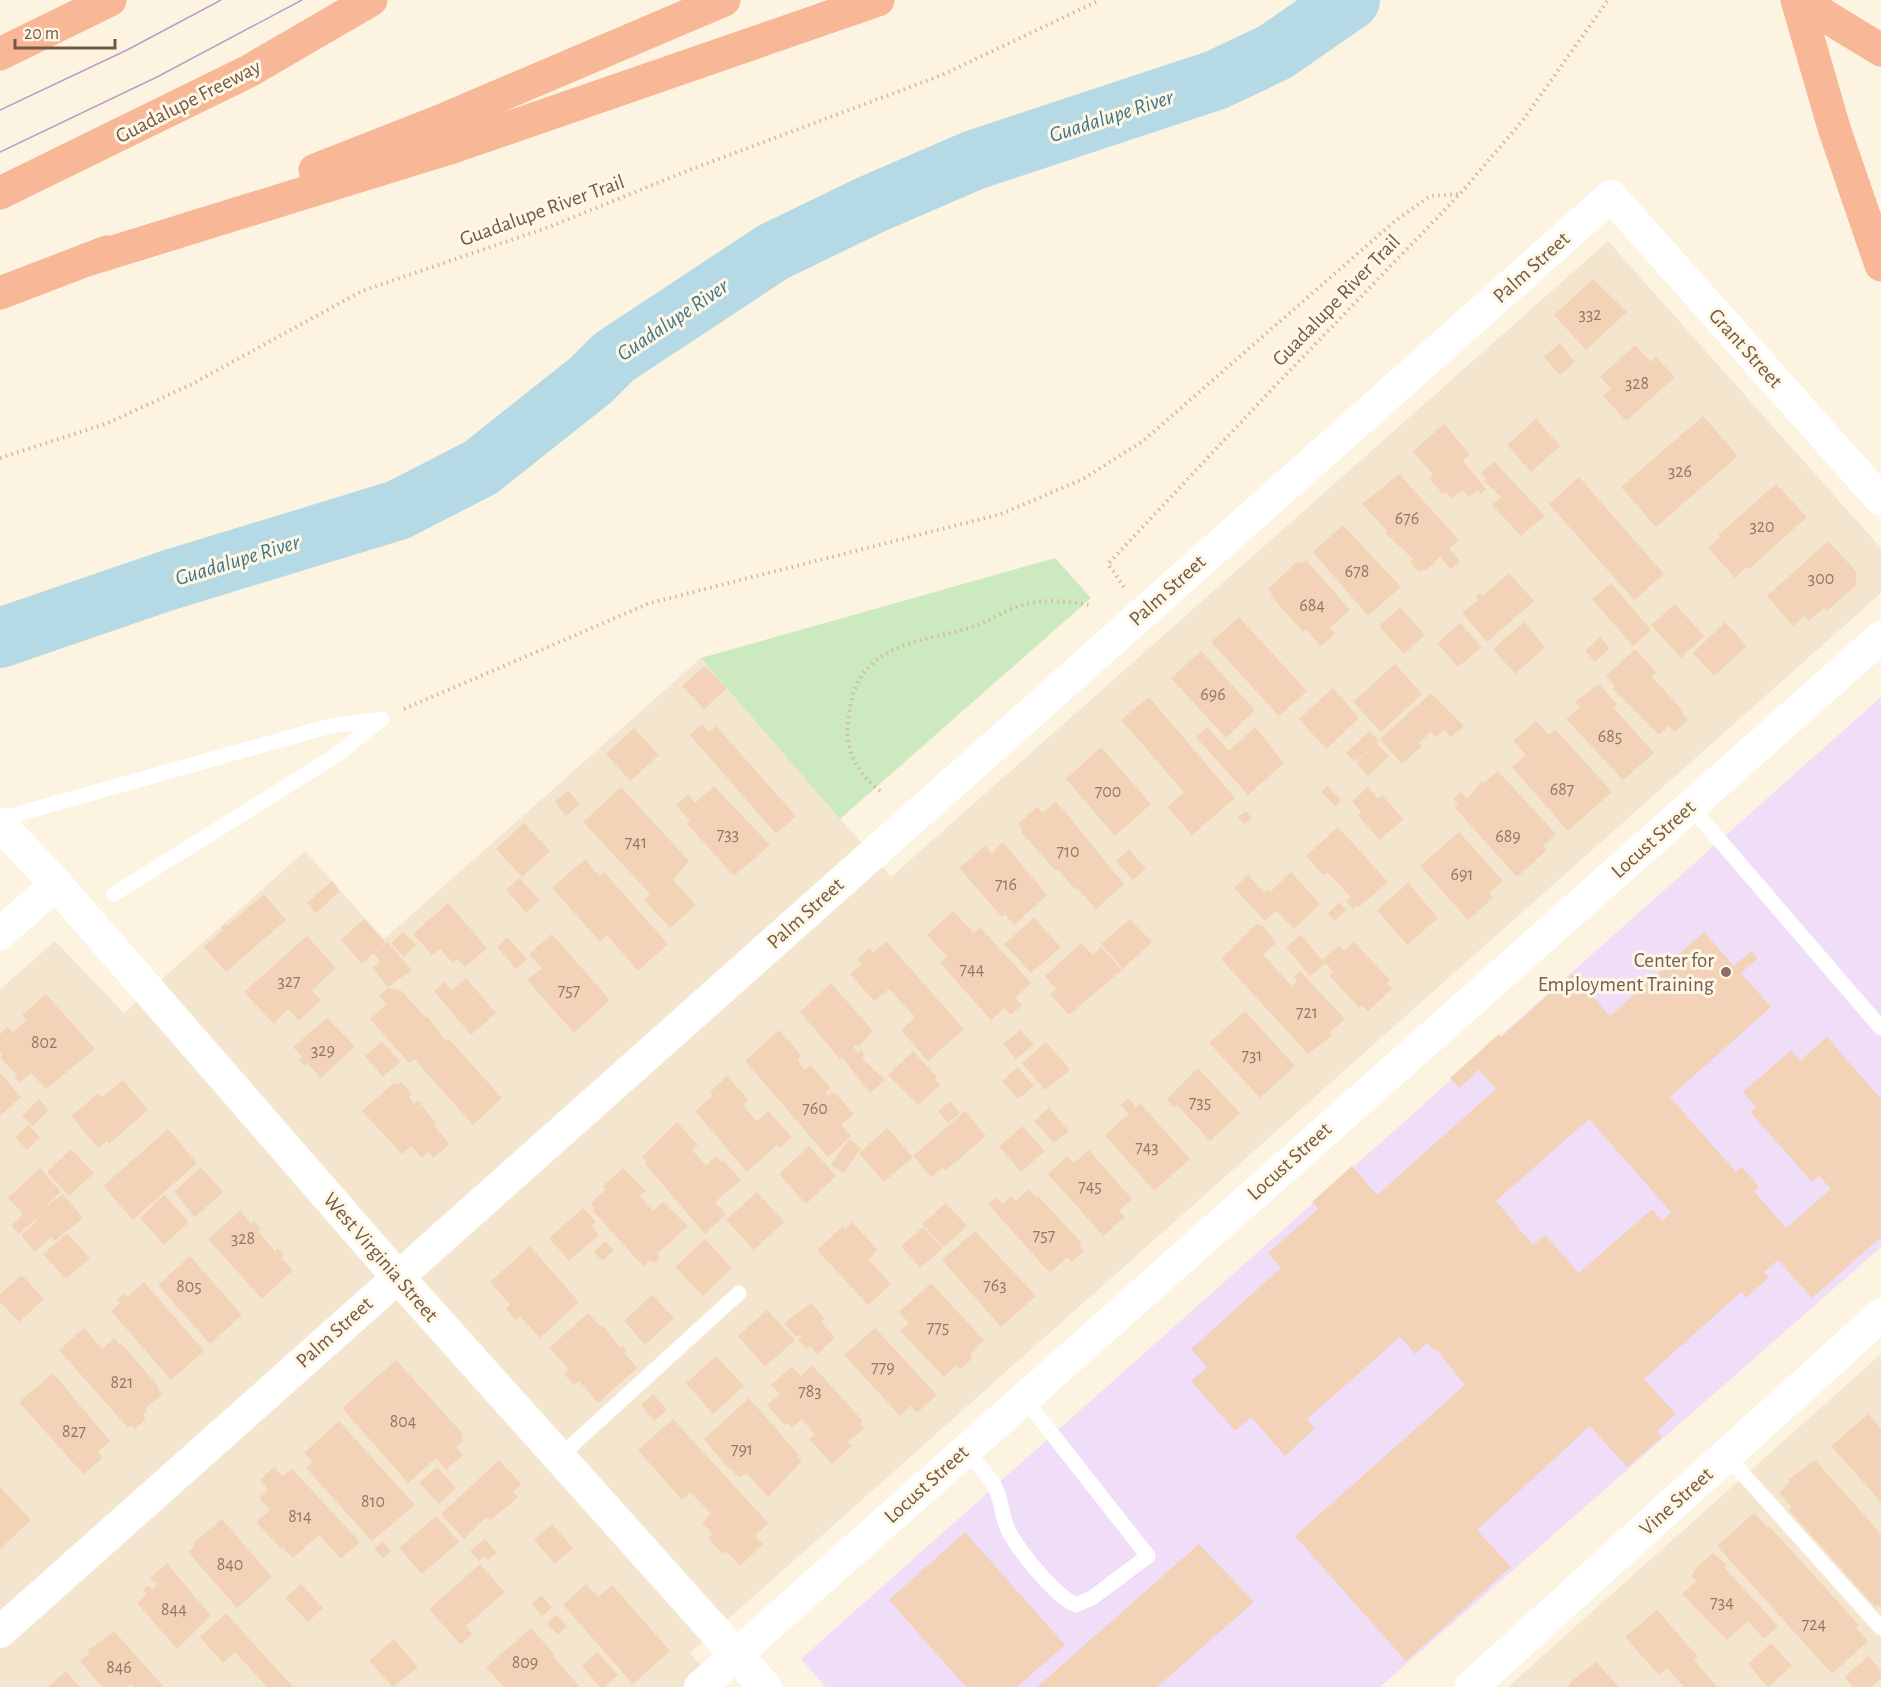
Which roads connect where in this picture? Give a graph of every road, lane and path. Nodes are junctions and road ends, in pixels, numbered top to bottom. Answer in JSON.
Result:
{"nodes":[{"id":1,"x":110,"y":0,"type":"edge"},
{"id":2,"x":371,"y":0,"type":"edge"},
{"id":3,"x":723,"y":0,"type":"edge"},
{"id":4,"x":878,"y":0,"type":"edge"},
{"id":5,"x":1100,"y":0,"type":"edge"},
{"id":6,"x":1608,"y":0,"type":"edge"},
{"id":7,"x":1798,"y":0,"type":"edge"},
{"id":8,"x":1881,"y":50,"type":"edge"},
{"id":9,"x":0,"y":54,"type":"edge"},
{"id":10,"x":0,"y":193,"type":"edge"},
{"id":11,"x":1460,"y":194,"type":"junction"},
{"id":12,"x":1611,"y":196,"type":"joint"},
{"id":13,"x":87,"y":260,"type":"junction"},
{"id":14,"x":1881,"y":265,"type":"edge"},
{"id":15,"x":0,"y":293,"type":"edge"},
{"id":16,"x":0,"y":458,"type":"edge"},
{"id":17,"x":1881,"y":500,"type":"edge"},
{"id":18,"x":1089,"y":605,"type":"dead end"},
{"id":19,"x":1144,"y":610,"type":"junction"},
{"id":20,"x":1881,"y":637,"type":"edge"},
{"id":21,"x":382,"y":719,"type":"junction"},
{"id":22,"x":880,"y":791,"type":"dead end"},
{"id":23,"x":1690,"y":806,"type":"junction"},
{"id":24,"x":0,"y":819,"type":"edge"},
{"id":25,"x":0,"y":825,"type":"edge"},
{"id":26,"x":56,"y":884,"type":"junction"},
{"id":27,"x":114,"y":894,"type":"dead end"},
{"id":28,"x":0,"y":934,"type":"edge"},
{"id":29,"x":1881,"y":1028,"type":"edge"},
{"id":30,"x":397,"y":1276,"type":"junction"},
{"id":31,"x":739,"y":1293,"type":"dead end"},
{"id":32,"x":1881,"y":1315,"type":"edge"},
{"id":33,"x":1023,"y":1397,"type":"junction"},
{"id":34,"x":964,"y":1450,"type":"junction"},
{"id":35,"x":1726,"y":1455,"type":"junction"},
{"id":36,"x":558,"y":1458,"type":"junction"},
{"id":37,"x":1881,"y":1628,"type":"edge"},
{"id":38,"x":0,"y":1632,"type":"edge"},
{"id":39,"x":737,"y":1654,"type":"junction"},
{"id":40,"x":700,"y":1687,"type":"edge"},
{"id":41,"x":765,"y":1687,"type":"edge"},
{"id":42,"x":1471,"y":1687,"type":"edge"}],
"edges":[{"from":1,"to":9,"type":"highway"},
{"from":2,"to":10,"type":"highway","name":"Guadalupe Freeway"},
{"from":3,"to":13,"type":"highway"},
{"from":4,"to":13,"type":"highway"},
{"from":5,"to":16,"type":"path","name":"Guadalupe River Trail"},
{"from":6,"to":11,"type":"path","name":"Guadalupe River Trail"},
{"from":7,"to":8,"type":"highway"},
{"from":7,"to":14,"type":"highway"},
{"from":11,"to":19,"type":"path","name":"Guadalupe River Trail"},
{"from":11,"to":21,"type":"path"},
{"from":12,"to":17,"type":"street","name":"Grant Street"},
{"from":12,"to":19,"type":"street","name":"Palm Street"},
{"from":13,"to":15,"type":"highway"},
{"from":18,"to":22,"type":"path"},
{"from":19,"to":30,"type":"street","name":"Palm Street"},
{"from":20,"to":23,"type":"street","name":"Locust Street"},
{"from":21,"to":24,"type":"lane"},
{"from":21,"to":27,"type":"lane"},
{"from":23,"to":29,"type":"lane"},
{"from":23,"to":33,"type":"street","name":"Locust Street"},
{"from":25,"to":26,"type":"street","name":"West Virginia Street"},
{"from":26,"to":28,"type":"street"},
{"from":26,"to":30,"type":"street","name":"West Virginia Street"},
{"from":30,"to":36,"type":"street","name":"West Virginia Street"},
{"from":30,"to":38,"type":"street","name":"Palm Street"},
{"from":31,"to":36,"type":"lane"},
{"from":32,"to":35,"type":"street","name":"Vine Street"},
{"from":33,"to":34,"type":"street","name":"Locust Street"},
{"from":33,"to":34,"type":"lane"},
{"from":34,"to":39,"type":"street","name":"Locust Street"},
{"from":35,"to":37,"type":"lane"},
{"from":35,"to":42,"type":"street","name":"Vine Street"},
{"from":36,"to":39,"type":"street","name":"West Virginia Street"},
{"from":39,"to":40,"type":"street","name":"Locust Street"},
{"from":39,"to":41,"type":"street","name":"West Virginia Street"}]}
